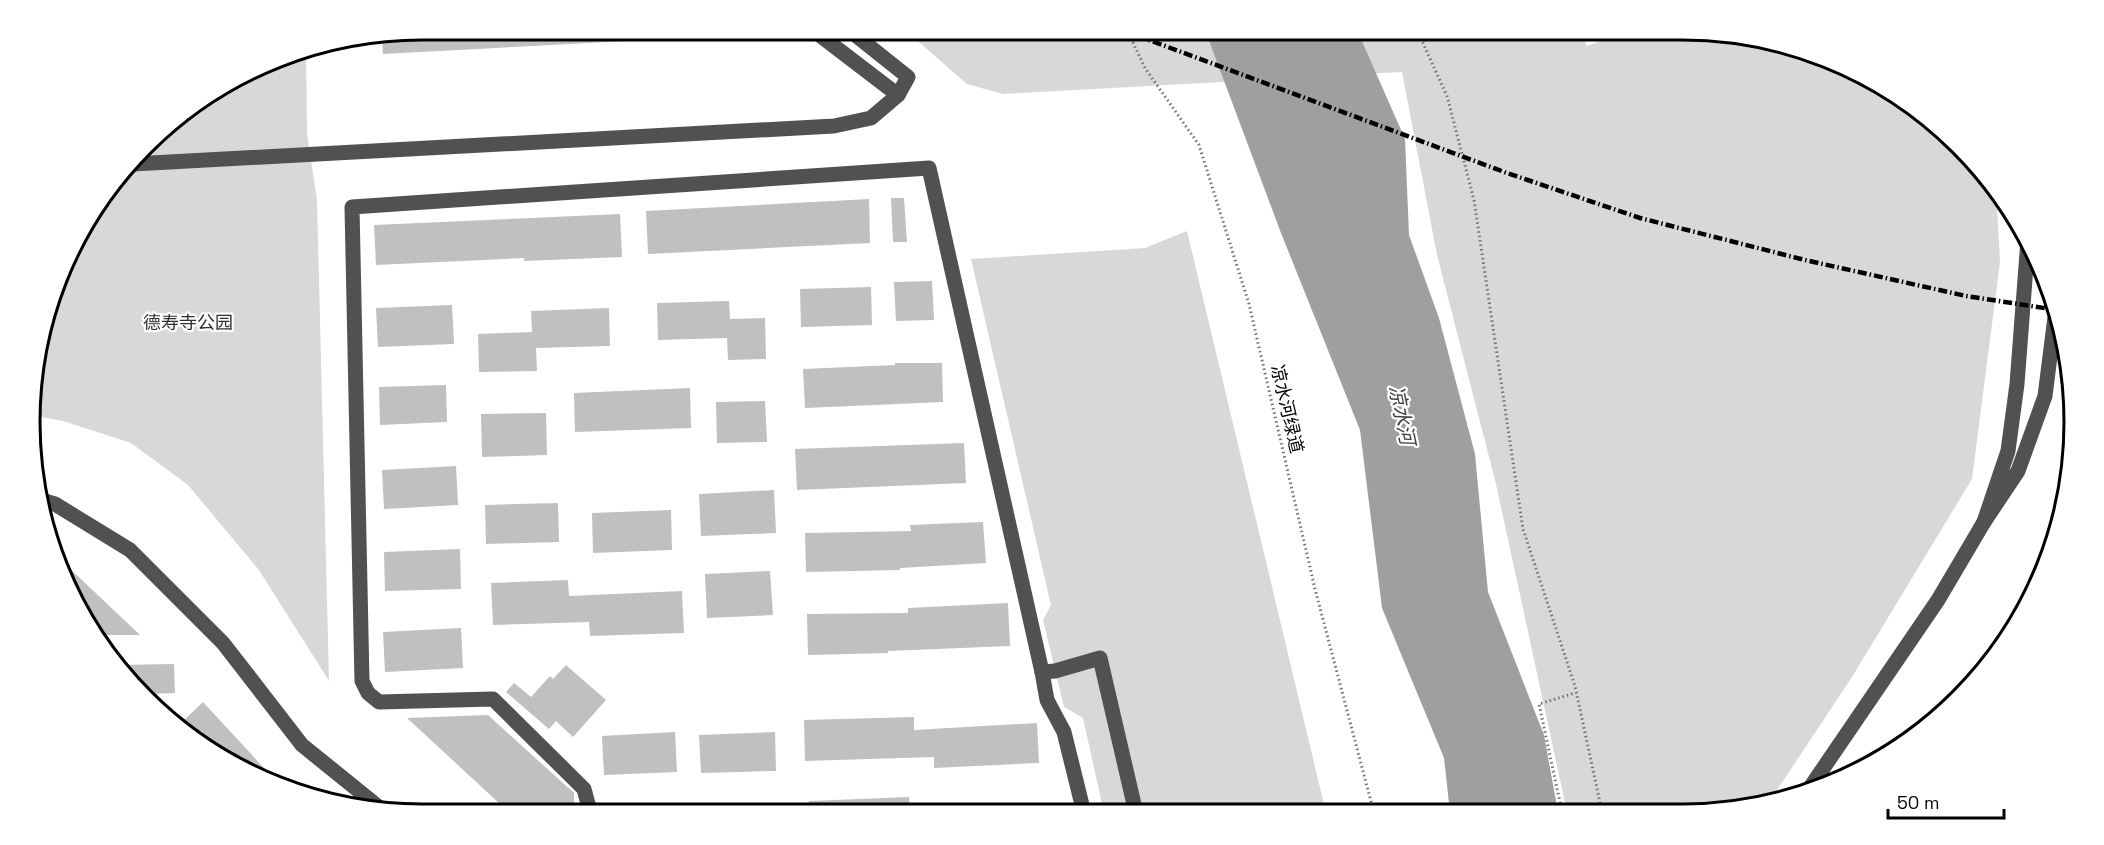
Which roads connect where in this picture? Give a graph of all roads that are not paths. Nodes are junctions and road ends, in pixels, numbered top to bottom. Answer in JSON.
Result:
{"nodes":[{"id":1,"x":826,"y":40,"type":"edge"},
{"id":2,"x":862,"y":40,"type":"edge"},
{"id":3,"x":898,"y":95,"type":"junction"},
{"id":4,"x":142,"y":164,"type":"edge"},
{"id":5,"x":2027,"y":260,"type":"edge"},
{"id":6,"x":2053,"y":338,"type":"edge"},
{"id":7,"x":49,"y":502,"type":"edge"},
{"id":8,"x":1984,"y":522,"type":"junction"},
{"id":9,"x":1042,"y":672,"type":"junction"},
{"id":10,"x":1815,"y":780,"type":"edge"},
{"id":11,"x":371,"y":801,"type":"edge"},
{"id":12,"x":588,"y":804,"type":"edge"},
{"id":13,"x":1082,"y":804,"type":"edge"},
{"id":14,"x":1134,"y":804,"type":"edge"}],
"edges":[{"from":1,"to":3,"type":"street"},
{"from":2,"to":3,"type":"street"},
{"from":3,"to":4,"type":"street"},
{"from":5,"to":8,"type":"street"},
{"from":6,"to":8,"type":"street"},
{"from":7,"to":11,"type":"street"},
{"from":8,"to":10,"type":"street"},
{"from":9,"to":12,"type":"street"},
{"from":9,"to":13,"type":"street"},
{"from":9,"to":14,"type":"street"}]}
